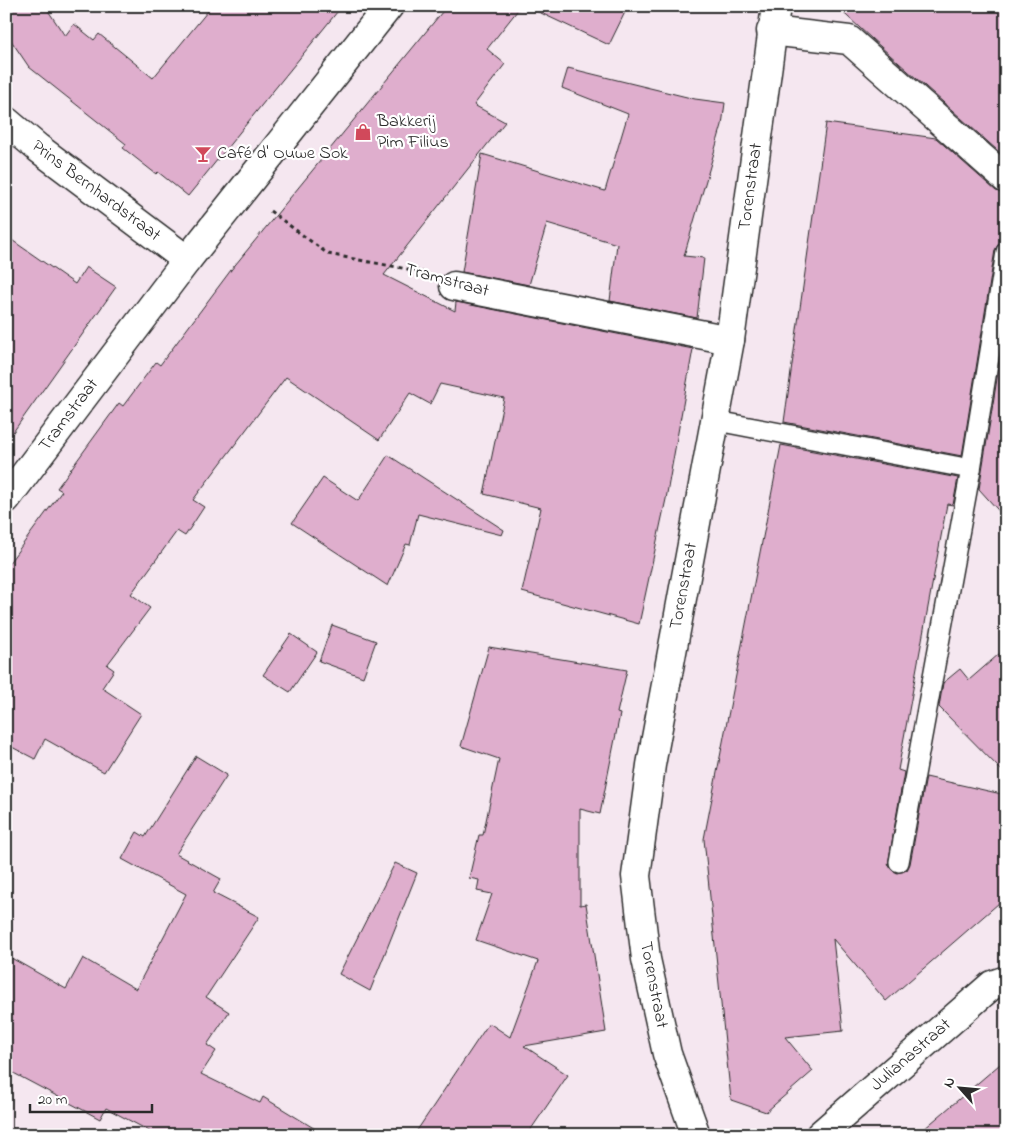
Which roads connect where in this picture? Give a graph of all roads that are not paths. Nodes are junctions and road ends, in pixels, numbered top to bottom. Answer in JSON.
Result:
{"nodes":[{"id":1,"x":388,"y":6,"type":"edge"},
{"id":2,"x":773,"y":19,"type":"edge"},
{"id":3,"x":6,"y":121,"type":"edge"},
{"id":4,"x":1006,"y":179,"type":"edge"},
{"id":5,"x":1006,"y":252,"type":"edge"},
{"id":6,"x":187,"y":260,"type":"junction"},
{"id":7,"x":454,"y":286,"type":"road end"},
{"id":8,"x":730,"y":340,"type":"junction"},
{"id":9,"x":717,"y":421,"type":"junction"},
{"id":10,"x":971,"y":469,"type":"junction"},
{"id":11,"x":6,"y":499,"type":"edge"},
{"id":12,"x":900,"y":862,"type":"dead end"},
{"id":13,"x":1006,"y":980,"type":"edge"},
{"id":14,"x":696,"y":1135,"type":"edge"},
{"id":15,"x":820,"y":1135,"type":"edge"}],
"edges":[{"from":1,"to":6,"type":"street","name":"Tramstraat"},
{"from":2,"to":4,"type":"street","name":"Torenstraat"},
{"from":2,"to":8,"type":"street","name":"Torenstraat"},
{"from":3,"to":6,"type":"street","name":"Prins Bernhardstraat"},
{"from":5,"to":10,"type":"lane"},
{"from":6,"to":11,"type":"street","name":"Tramstraat"},
{"from":7,"to":8,"type":"street","name":"Tramstraat"},
{"from":8,"to":9,"type":"street","name":"Torenstraat"},
{"from":9,"to":10,"type":"lane"},
{"from":9,"to":14,"type":"street","name":"Torenstraat"},
{"from":10,"to":12,"type":"lane"},
{"from":13,"to":15,"type":"street","name":"Julianastraat"}]}
